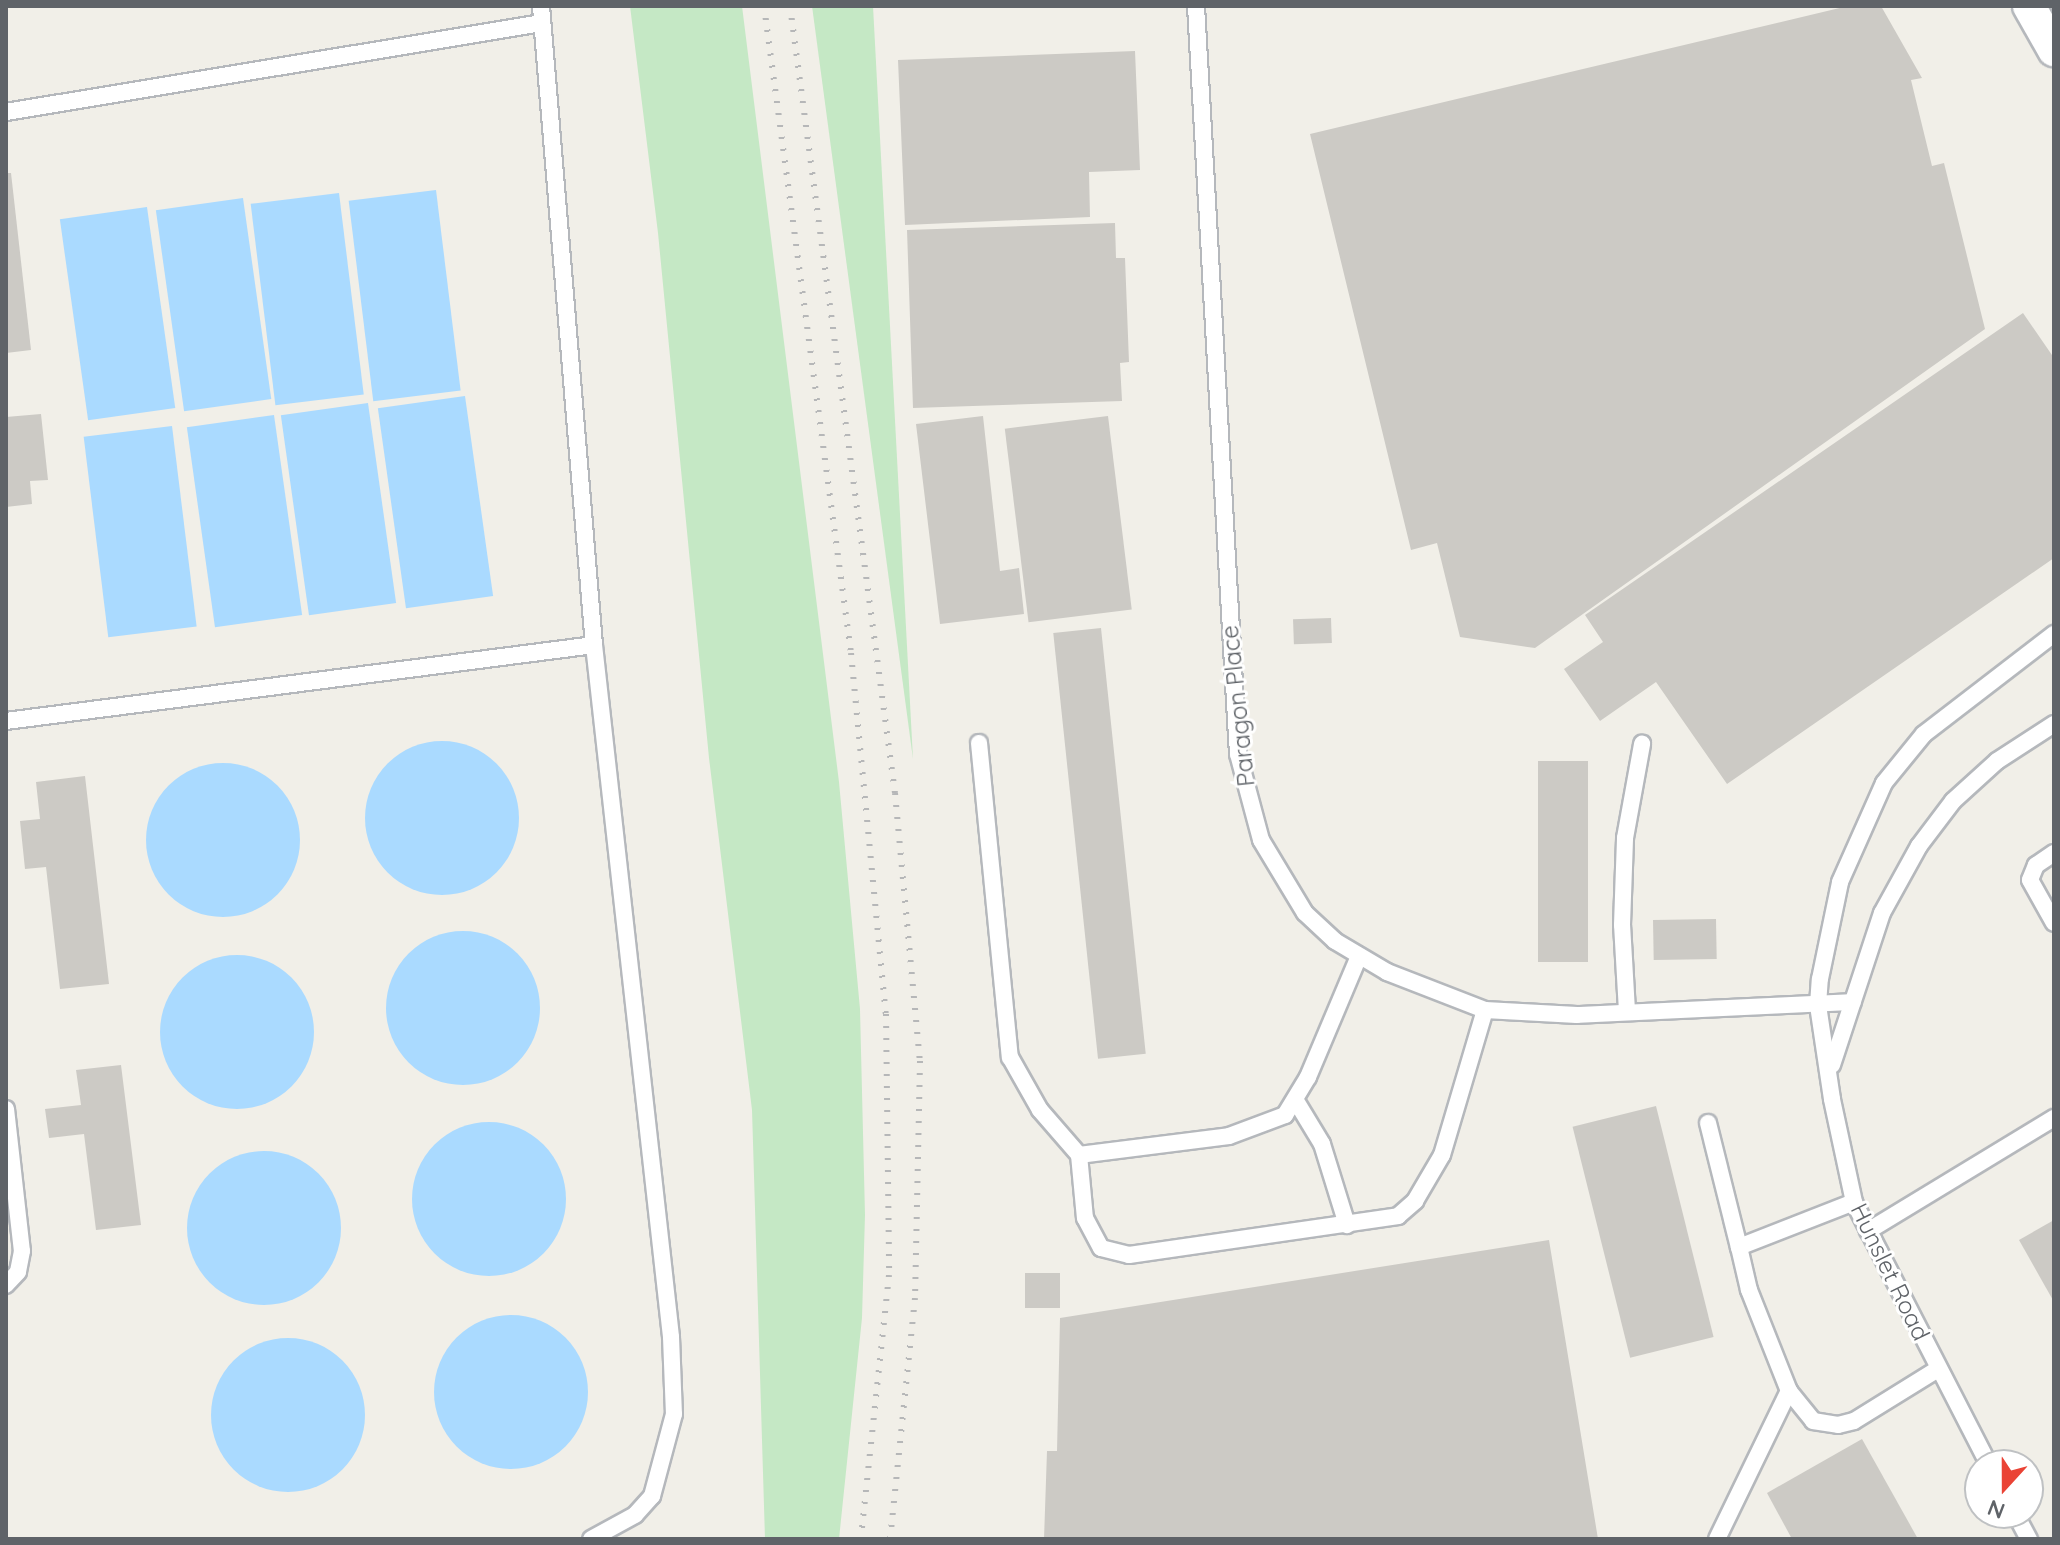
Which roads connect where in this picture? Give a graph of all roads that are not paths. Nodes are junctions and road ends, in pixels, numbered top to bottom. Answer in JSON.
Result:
{"nodes":[{"id":1,"x":1196,"y":6,"type":"edge"},
{"id":2,"x":2029,"y":6,"type":"edge"},
{"id":3,"x":541,"y":14,"type":"edge"},
{"id":4,"x":2054,"y":50,"type":"edge"},
{"id":5,"x":6,"y":112,"type":"edge"},
{"id":6,"x":2054,"y":634,"type":"edge"},
{"id":7,"x":594,"y":645,"type":"junction"},
{"id":8,"x":6,"y":721,"type":"edge"},
{"id":9,"x":2054,"y":724,"type":"edge"},
{"id":10,"x":979,"y":743,"type":"dead end"},
{"id":11,"x":1642,"y":744,"type":"dead end"},
{"id":12,"x":2054,"y":853,"type":"edge"},
{"id":13,"x":2054,"y":923,"type":"edge"},
{"id":14,"x":1359,"y":956,"type":"junction"},
{"id":15,"x":1853,"y":1002,"type":"junction"},
{"id":16,"x":1818,"y":1005,"type":"junction"},
{"id":17,"x":1485,"y":1010,"type":"junction"},
{"id":18,"x":1627,"y":1011,"type":"junction"},
{"id":19,"x":1831,"y":1066,"type":"junction"},
{"id":20,"x":1296,"y":1101,"type":"junction"},
{"id":21,"x":6,"y":1109,"type":"edge"},
{"id":22,"x":2054,"y":1118,"type":"edge"},
{"id":23,"x":1708,"y":1123,"type":"dead end"},
{"id":24,"x":1079,"y":1155,"type":"junction"},
{"id":25,"x":1854,"y":1202,"type":"junction"},
{"id":26,"x":1347,"y":1225,"type":"junction"},
{"id":27,"x":1868,"y":1231,"type":"junction"},
{"id":28,"x":1739,"y":1247,"type":"junction"},
{"id":29,"x":6,"y":1285,"type":"edge"},
{"id":30,"x":1938,"y":1369,"type":"junction"},
{"id":31,"x":1789,"y":1391,"type":"junction"},
{"id":32,"x":1980,"y":1449,"type":"edge"},
{"id":33,"x":591,"y":1539,"type":"edge"},
{"id":34,"x":1717,"y":1539,"type":"edge"}],
"edges":[{"from":1,"to":14,"type":"lane","name":"Paragon Place"},
{"from":2,"to":4,"type":"street"},
{"from":3,"to":5,"type":"lane"},
{"from":3,"to":7,"type":"lane"},
{"from":6,"to":16,"type":"lane","name":"Hunslet Road"},
{"from":7,"to":8,"type":"lane"},
{"from":7,"to":33,"type":"lane"},
{"from":9,"to":15,"type":"lane","name":"Hunslet Road"},
{"from":10,"to":24,"type":"lane"},
{"from":11,"to":18,"type":"lane"},
{"from":12,"to":13,"type":"lane"},
{"from":14,"to":17,"type":"lane","name":"Paragon Place"},
{"from":14,"to":20,"type":"lane"},
{"from":15,"to":16,"type":"lane","name":"Paragon Place"},
{"from":15,"to":19,"type":"lane","name":"Hunslet Road"},
{"from":16,"to":18,"type":"lane","name":"Paragon Place"},
{"from":16,"to":19,"type":"lane","name":"Hunslet Road"},
{"from":17,"to":18,"type":"lane","name":"Paragon Place"},
{"from":17,"to":26,"type":"lane"},
{"from":19,"to":25,"type":"lane","name":"Hunslet Road"},
{"from":20,"to":24,"type":"lane"},
{"from":20,"to":26,"type":"lane"},
{"from":21,"to":29,"type":"lane"},
{"from":22,"to":27,"type":"lane"},
{"from":23,"to":28,"type":"lane"},
{"from":24,"to":26,"type":"lane"},
{"from":25,"to":27,"type":"lane","name":"Hunslet Road"},
{"from":25,"to":28,"type":"lane"},
{"from":27,"to":30,"type":"lane","name":"Hunslet Road"},
{"from":28,"to":31,"type":"lane"},
{"from":30,"to":31,"type":"lane"},
{"from":30,"to":32,"type":"lane","name":"Hunslet Road"},
{"from":31,"to":34,"type":"lane"}]}
